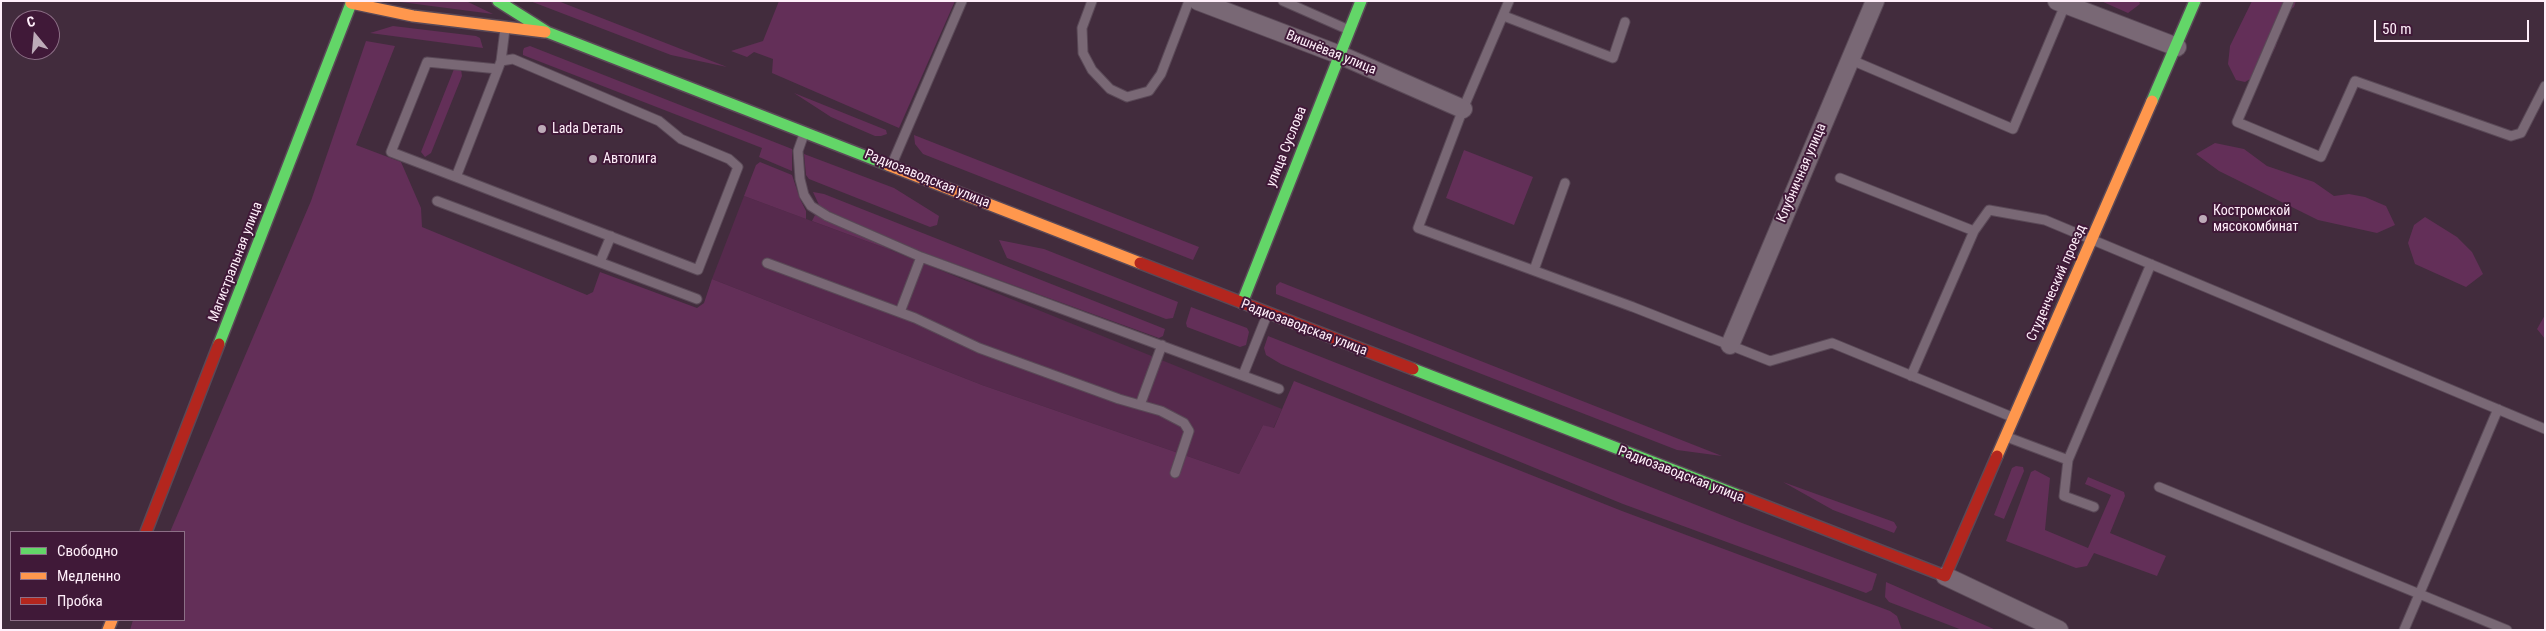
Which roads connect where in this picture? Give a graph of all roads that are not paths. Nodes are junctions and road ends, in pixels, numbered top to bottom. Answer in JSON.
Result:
{"nodes":[{"id":1,"x":962,"y":1,"type":"edge"},
{"id":2,"x":1092,"y":1,"type":"edge"},
{"id":3,"x":1189,"y":1,"type":"edge"},
{"id":4,"x":1198,"y":1,"type":"edge"},
{"id":5,"x":1283,"y":1,"type":"edge"},
{"id":6,"x":1361,"y":1,"type":"edge"},
{"id":7,"x":1509,"y":1,"type":"edge"},
{"id":8,"x":1875,"y":1,"type":"edge"},
{"id":9,"x":2195,"y":1,"type":"edge"},
{"id":10,"x":2288,"y":1,"type":"edge"},
{"id":11,"x":350,"y":2,"type":"edge"},
{"id":12,"x":504,"y":3,"type":"edge"},
{"id":13,"x":2061,"y":3,"type":"edge"},
{"id":14,"x":1504,"y":16,"type":"junction"},
{"id":15,"x":1626,"y":22,"type":"dead end"},
{"id":16,"x":505,"y":27,"type":"junction"},
{"id":17,"x":1349,"y":30,"type":"junction"},
{"id":18,"x":547,"y":32,"type":"junction"},
{"id":19,"x":2177,"y":47,"type":"junction"},
{"id":20,"x":1340,"y":55,"type":"junction"},
{"id":21,"x":1849,"y":59,"type":"junction"},
{"id":22,"x":500,"y":65,"type":"junction"},
{"id":23,"x":2545,"y":86,"type":"edge"},
{"id":24,"x":1463,"y":109,"type":"junction"},
{"id":25,"x":805,"y":131,"type":"junction"},
{"id":26,"x":892,"y":164,"type":"junction"},
{"id":27,"x":456,"y":177,"type":"junction"},
{"id":28,"x":1840,"y":178,"type":"dead end"},
{"id":29,"x":1565,"y":183,"type":"dead end"},
{"id":30,"x":436,"y":201,"type":"dead end"},
{"id":31,"x":1974,"y":231,"type":"junction"},
{"id":32,"x":611,"y":236,"type":"junction"},
{"id":33,"x":2093,"y":239,"type":"junction"},
{"id":34,"x":920,"y":257,"type":"junction"},
{"id":35,"x":600,"y":262,"type":"junction"},
{"id":36,"x":767,"y":263,"type":"dead end"},
{"id":37,"x":2151,"y":264,"type":"junction"},
{"id":38,"x":1534,"y":270,"type":"junction"},
{"id":39,"x":697,"y":299,"type":"dead end"},
{"id":40,"x":1242,"y":304,"type":"junction"},
{"id":41,"x":900,"y":312,"type":"junction"},
{"id":42,"x":1268,"y":314,"type":"junction"},
{"id":43,"x":1162,"y":345,"type":"junction"},
{"id":44,"x":1730,"y":345,"type":"junction"},
{"id":45,"x":1243,"y":375,"type":"junction"},
{"id":46,"x":1911,"y":376,"type":"junction"},
{"id":47,"x":1279,"y":388,"type":"dead end"},
{"id":48,"x":1140,"y":405,"type":"junction"},
{"id":49,"x":2498,"y":409,"type":"junction"},
{"id":50,"x":2015,"y":418,"type":"junction"},
{"id":51,"x":2545,"y":429,"type":"edge"},
{"id":52,"x":2007,"y":437,"type":"junction"},
{"id":53,"x":2068,"y":460,"type":"junction"},
{"id":54,"x":1175,"y":473,"type":"dead end"},
{"id":55,"x":2160,"y":487,"type":"dead end"},
{"id":56,"x":2094,"y":507,"type":"dead end"},
{"id":57,"x":146,"y":531,"type":"edge"},
{"id":58,"x":1945,"y":576,"type":"junction"},
{"id":59,"x":2418,"y":594,"type":"junction"},
{"id":60,"x":2059,"y":630,"type":"edge"},
{"id":61,"x":2404,"y":630,"type":"edge"},
{"id":62,"x":2506,"y":630,"type":"edge"}],
"edges":[{"from":1,"to":26,"type":"lane"},
{"from":2,"to":3,"type":"lane"},
{"from":4,"to":20,"type":"street","name":"Вишнёвая улица"},
{"from":5,"to":17,"type":"lane"},
{"from":6,"to":17,"type":"main road","name":"улица Суслова"},
{"from":7,"to":14,"type":"lane"},
{"from":8,"to":21,"type":"street","name":"Клубничная улица"},
{"from":9,"to":19,"type":"main road","name":"Студенческий проезд"},
{"from":10,"to":23,"type":"lane"},
{"from":11,"to":16,"type":"main road","name":"Радиозаводская улица"},
{"from":11,"to":57,"type":"main road","name":"Магистральная улица"},
{"from":12,"to":18,"type":"main road","name":"Радиозаводская улица"},
{"from":13,"to":19,"type":"street"},
{"from":13,"to":21,"type":"lane"},
{"from":14,"to":15,"type":"lane"},
{"from":14,"to":24,"type":"lane"},
{"from":16,"to":18,"type":"main road","name":"Радиозаводская улица"},
{"from":16,"to":22,"type":"lane"},
{"from":17,"to":20,"type":"main road","name":"улица Суслова"},
{"from":18,"to":25,"type":"main road","name":"Радиозаводская улица"},
{"from":19,"to":33,"type":"main road","name":"Студенческий проезд"},
{"from":20,"to":24,"type":"street","name":"Вишнёвая улица"},
{"from":20,"to":40,"type":"main road","name":"улица Суслова"},
{"from":21,"to":44,"type":"street","name":"Клубничная улица"},
{"from":22,"to":27,"type":"lane"},
{"from":22,"to":27,"type":"lane"},
{"from":22,"to":32,"type":"lane"},
{"from":24,"to":38,"type":"lane"},
{"from":25,"to":26,"type":"main road","name":"Радиозаводская улица"},
{"from":25,"to":34,"type":"lane"},
{"from":26,"to":40,"type":"main road","name":"Радиозаводская улица"},
{"from":27,"to":32,"type":"lane"},
{"from":28,"to":31,"type":"lane"},
{"from":29,"to":38,"type":"lane"},
{"from":30,"to":35,"type":"lane"},
{"from":31,"to":33,"type":"lane"},
{"from":31,"to":46,"type":"lane"},
{"from":32,"to":35,"type":"lane"},
{"from":33,"to":37,"type":"lane"},
{"from":33,"to":50,"type":"main road","name":"Студенческий проезд"},
{"from":34,"to":41,"type":"lane"},
{"from":34,"to":43,"type":"lane"},
{"from":35,"to":39,"type":"lane"},
{"from":36,"to":41,"type":"lane"},
{"from":37,"to":49,"type":"lane"},
{"from":37,"to":53,"type":"lane"},
{"from":38,"to":44,"type":"lane"},
{"from":40,"to":42,"type":"main road","name":"Радиозаводская улица"},
{"from":41,"to":48,"type":"lane"},
{"from":42,"to":45,"type":"lane"},
{"from":42,"to":58,"type":"main road","name":"Радиозаводская улица"},
{"from":43,"to":45,"type":"lane"},
{"from":43,"to":48,"type":"lane"},
{"from":44,"to":46,"type":"lane"},
{"from":45,"to":47,"type":"lane"},
{"from":46,"to":50,"type":"lane"},
{"from":48,"to":54,"type":"lane"},
{"from":49,"to":51,"type":"lane"},
{"from":49,"to":59,"type":"lane"},
{"from":50,"to":52,"type":"main road","name":"Студенческий проезд"},
{"from":52,"to":53,"type":"lane"},
{"from":52,"to":58,"type":"main road","name":"Студенческий проезд"},
{"from":53,"to":56,"type":"lane"},
{"from":55,"to":59,"type":"lane"},
{"from":58,"to":60,"type":"street","name":"Радиозаводская улица"},
{"from":59,"to":61,"type":"lane"},
{"from":59,"to":62,"type":"lane"}]}
